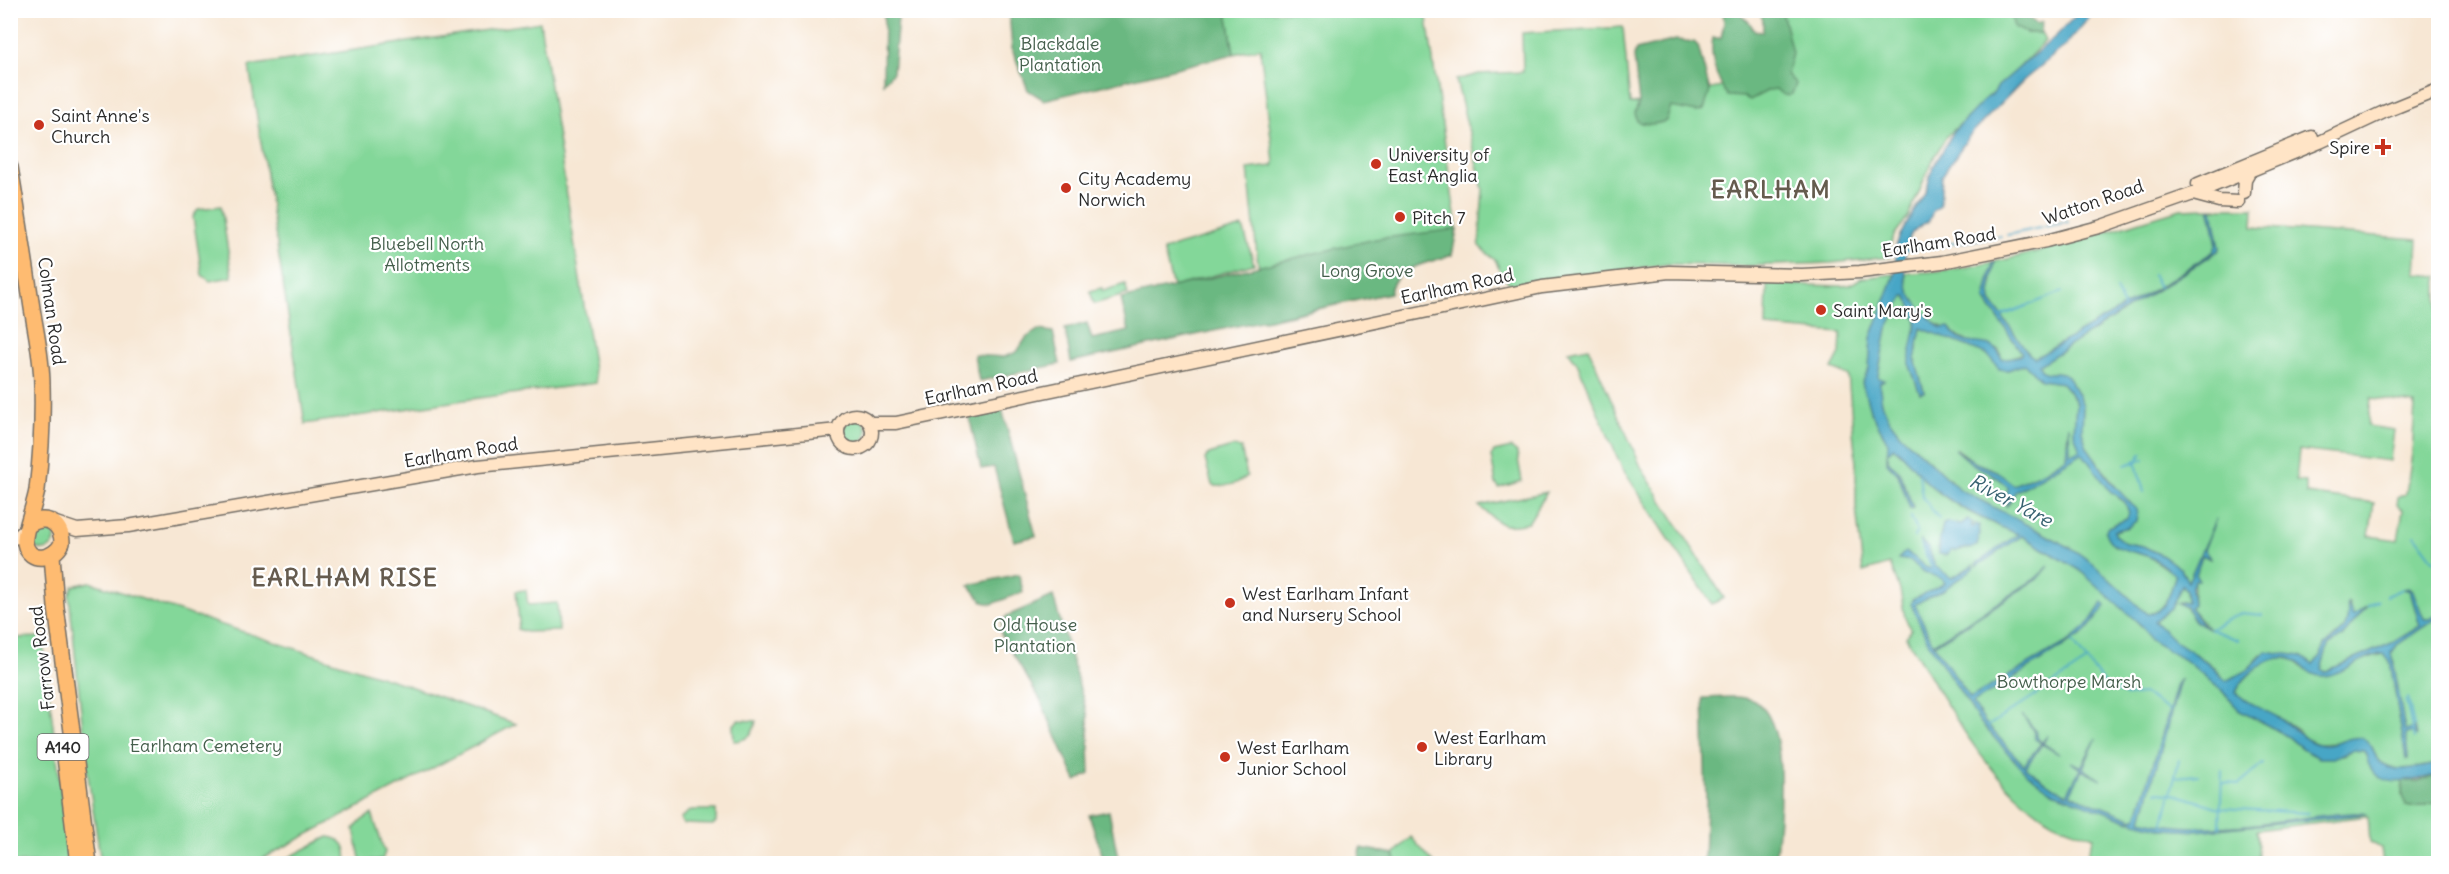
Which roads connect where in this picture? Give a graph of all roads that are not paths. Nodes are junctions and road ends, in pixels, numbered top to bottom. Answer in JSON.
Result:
{"nodes":[{"id":1,"x":2439,"y":90,"type":"edge"},
{"id":2,"x":2384,"y":112,"type":"junction"},
{"id":3,"x":10,"y":167,"type":"edge"},
{"id":4,"x":2250,"y":172,"type":"junction"},
{"id":5,"x":2193,"y":194,"type":"junction"},
{"id":6,"x":2031,"y":243,"type":"junction"},
{"id":7,"x":870,"y":423,"type":"junction"},
{"id":8,"x":896,"y":423,"type":"junction"},
{"id":9,"x":838,"y":430,"type":"junction"},
{"id":10,"x":871,"y":437,"type":"junction"},
{"id":11,"x":39,"y":461,"type":"junction"},
{"id":12,"x":51,"y":521,"type":"junction"},
{"id":13,"x":27,"y":528,"type":"junction"},
{"id":14,"x":91,"y":530,"type":"junction"},
{"id":15,"x":10,"y":539,"type":"edge"},
{"id":16,"x":10,"y":545,"type":"edge"},
{"id":17,"x":57,"y":549,"type":"junction"},
{"id":18,"x":31,"y":553,"type":"junction"},
{"id":19,"x":78,"y":864,"type":"edge"},
{"id":20,"x":89,"y":864,"type":"edge"}],
"edges":[{"from":1,"to":2,"type":"main road","name":"Watton Road"},
{"from":2,"to":4,"type":"main road","name":"Watton Road"},
{"from":2,"to":6,"type":"main road","name":"Watton Road"},
{"from":3,"to":11,"type":"highway","name":"Colman Road","number":"A140"},
{"from":4,"to":5,"type":"main road","name":"Watton Road"},
{"from":4,"to":5,"type":"main road"},
{"from":5,"to":6,"type":"main road","name":"Watton Road"},
{"from":6,"to":8,"type":"main road","name":"Earlham Road"},
{"from":7,"to":8,"type":"main road","name":"Earlham Road"},
{"from":7,"to":9,"type":"main road"},
{"from":7,"to":10,"type":"main road"},
{"from":8,"to":10,"type":"main road","name":"Earlham Road"},
{"from":9,"to":10,"type":"main road"},
{"from":9,"to":14,"type":"main road","name":"Earlham Road"},
{"from":11,"to":12,"type":"highway","name":"Colman Road","number":"A140"},
{"from":11,"to":13,"type":"highway","name":"Colman Road","number":"A140"},
{"from":12,"to":13,"type":"highway"},
{"from":12,"to":14,"type":"main road","name":"Earlham Road"},
{"from":12,"to":17,"type":"highway","name":"Colman Road","number":"A140"},
{"from":13,"to":15,"type":"main road"},
{"from":13,"to":18,"type":"highway","name":"Colman Road","number":"A140"},
{"from":14,"to":17,"type":"main road","name":"Earlham Road"},
{"from":16,"to":18,"type":"main road"},
{"from":17,"to":18,"type":"highway"},
{"from":17,"to":20,"type":"highway","name":"Farrow Road","number":"A140"},
{"from":18,"to":19,"type":"highway","name":"Farrow Road","number":"A140"}]}
